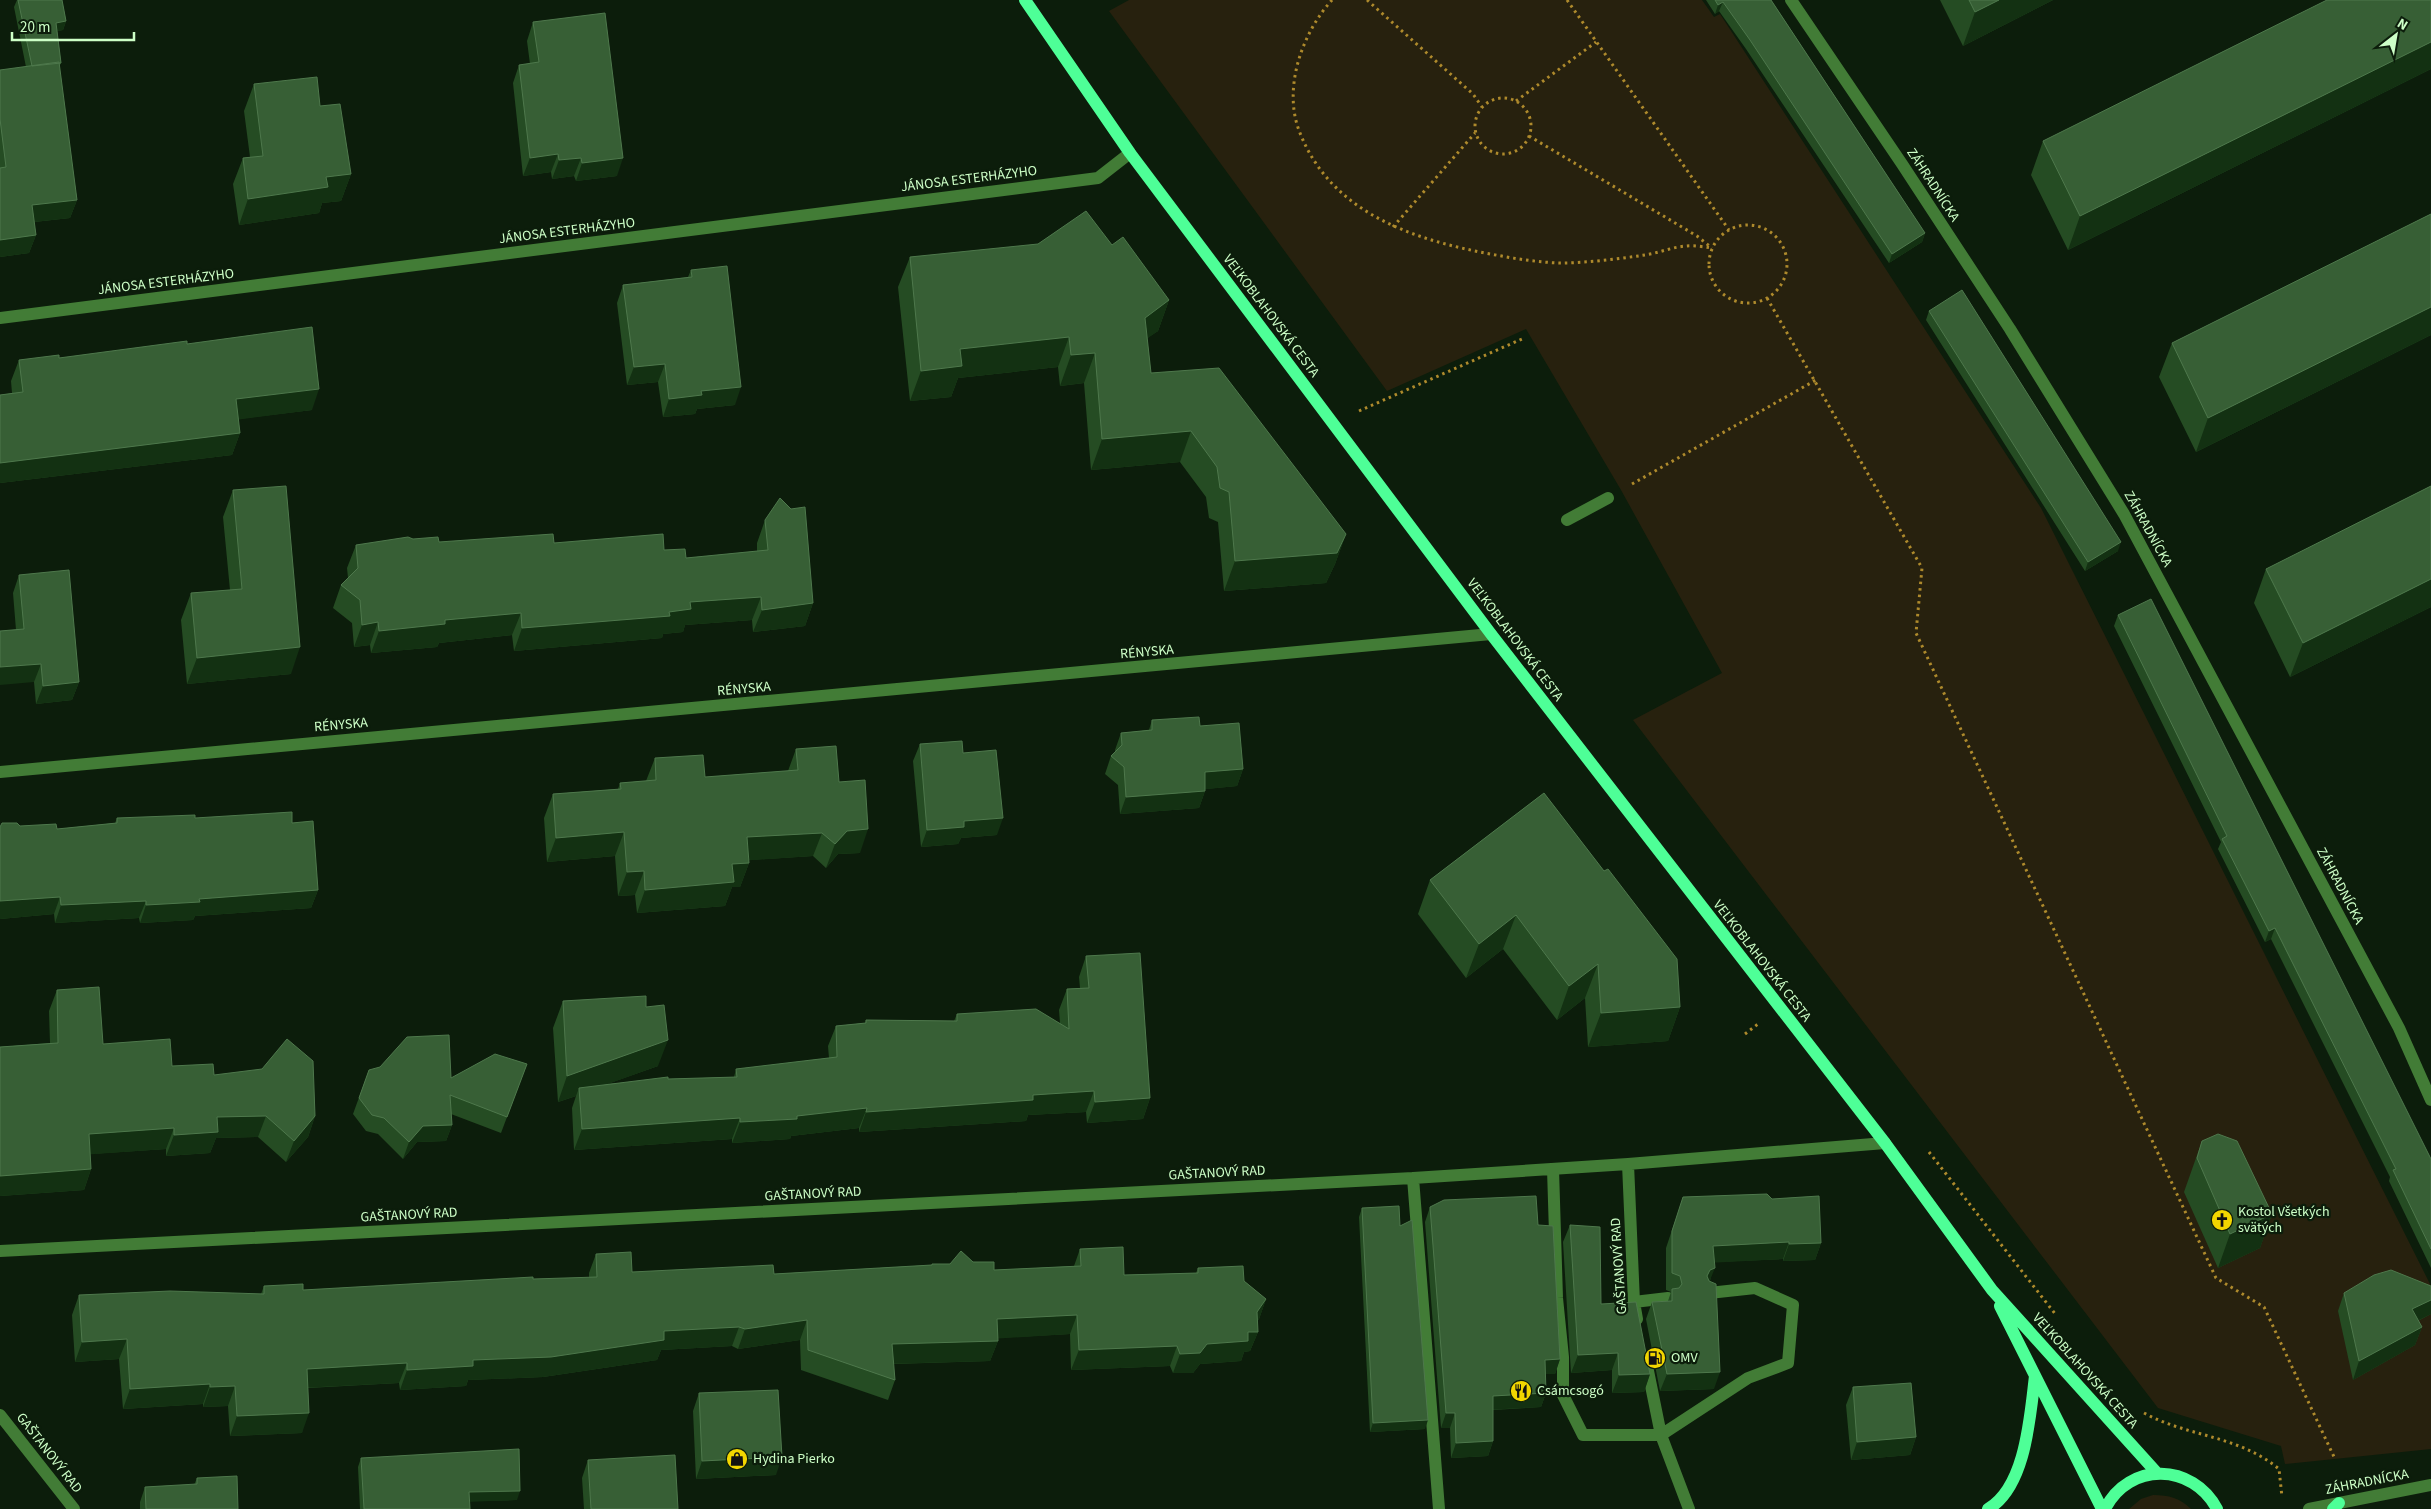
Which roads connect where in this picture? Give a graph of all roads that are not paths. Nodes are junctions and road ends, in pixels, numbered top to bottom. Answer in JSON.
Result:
{"nodes":[{"id":1,"x":1025,"y":0,"type":"edge"},
{"id":2,"x":1791,"y":0,"type":"edge"},
{"id":3,"x":1130,"y":153,"type":"junction"},
{"id":4,"x":0,"y":318,"type":"edge"},
{"id":5,"x":1608,"y":498,"type":"dead end"},
{"id":6,"x":1568,"y":520,"type":"dead end"},
{"id":7,"x":1490,"y":634,"type":"junction"},
{"id":8,"x":0,"y":772,"type":"edge"},
{"id":9,"x":2431,"y":1100,"type":"edge"},
{"id":10,"x":1885,"y":1143,"type":"junction"},
{"id":11,"x":1628,"y":1164,"type":"junction"},
{"id":12,"x":1554,"y":1169,"type":"junction"},
{"id":13,"x":1413,"y":1178,"type":"junction"},
{"id":14,"x":0,"y":1251,"type":"edge"},
{"id":15,"x":1992,"y":1290,"type":"junction"},
{"id":16,"x":1709,"y":1293,"type":"edge"},
{"id":17,"x":1668,"y":1298,"type":"dead end"},
{"id":18,"x":1634,"y":1302,"type":"junction"},
{"id":19,"x":1640,"y":1331,"type":"edge"},
{"id":20,"x":1644,"y":1350,"type":"edge"},
{"id":21,"x":2035,"y":1376,"type":"junction"},
{"id":22,"x":0,"y":1415,"type":"edge"},
{"id":23,"x":1661,"y":1435,"type":"junction"},
{"id":24,"x":2157,"y":1473,"type":"junction"},
{"id":25,"x":2431,"y":1485,"type":"edge"},
{"id":26,"x":2336,"y":1506,"type":"edge"},
{"id":27,"x":74,"y":1509,"type":"edge"},
{"id":28,"x":1439,"y":1509,"type":"edge"},
{"id":29,"x":1689,"y":1509,"type":"edge"},
{"id":30,"x":1988,"y":1509,"type":"edge"},
{"id":31,"x":2104,"y":1509,"type":"edge"},
{"id":32,"x":2217,"y":1509,"type":"edge"},
{"id":33,"x":2309,"y":1509,"type":"edge"}],
"edges":[{"from":1,"to":3,"type":"main road","name":"VEĽKOBLAHOVSKÁ CESTA"},
{"from":2,"to":9,"type":"street","name":"ZÁHRADNÍCKA"},
{"from":3,"to":4,"type":"street","name":"JÁNOSA ESTERHÁZYHO"},
{"from":3,"to":7,"type":"main road","name":"VEĽKOBLAHOVSKÁ CESTA"},
{"from":5,"to":6,"type":"street"},
{"from":7,"to":8,"type":"street","name":"RÉNYSKA"},
{"from":7,"to":10,"type":"main road","name":"VEĽKOBLAHOVSKÁ CESTA"},
{"from":10,"to":11,"type":"street","name":"GAŠTANOVÝ RAD"},
{"from":10,"to":15,"type":"main road","name":"VEĽKOBLAHOVSKÁ CESTA"},
{"from":11,"to":12,"type":"street","name":"GAŠTANOVÝ RAD"},
{"from":11,"to":18,"type":"street","name":"GAŠTANOVÝ RAD"},
{"from":12,"to":13,"type":"street","name":"GAŠTANOVÝ RAD"},
{"from":12,"to":23,"type":"street"},
{"from":13,"to":14,"type":"street","name":"GAŠTANOVÝ RAD"},
{"from":13,"to":28,"type":"street"},
{"from":15,"to":21,"type":"main road","name":"VEĽKOBLAHOVSKÁ CESTA"},
{"from":15,"to":24,"type":"main road","name":"VEĽKOBLAHOVSKÁ CESTA"},
{"from":16,"to":23,"type":"street"},
{"from":17,"to":18,"type":"street"},
{"from":18,"to":19,"type":"street","name":"GAŠTANOVÝ RAD"},
{"from":20,"to":23,"type":"street"},
{"from":21,"to":30,"type":"main road"},
{"from":21,"to":31,"type":"main road","name":"VEĽKOBLAHOVSKÁ CESTA"},
{"from":22,"to":27,"type":"street","name":"GAŠTANOVÝ RAD"},
{"from":23,"to":29,"type":"street"},
{"from":24,"to":31,"type":"main road"},
{"from":24,"to":32,"type":"main road"},
{"from":25,"to":26,"type":"street","name":"ZÁHRADNÍCKA"},
{"from":26,"to":33,"type":"street","name":"ZÁHRADNÍCKA"}]}
